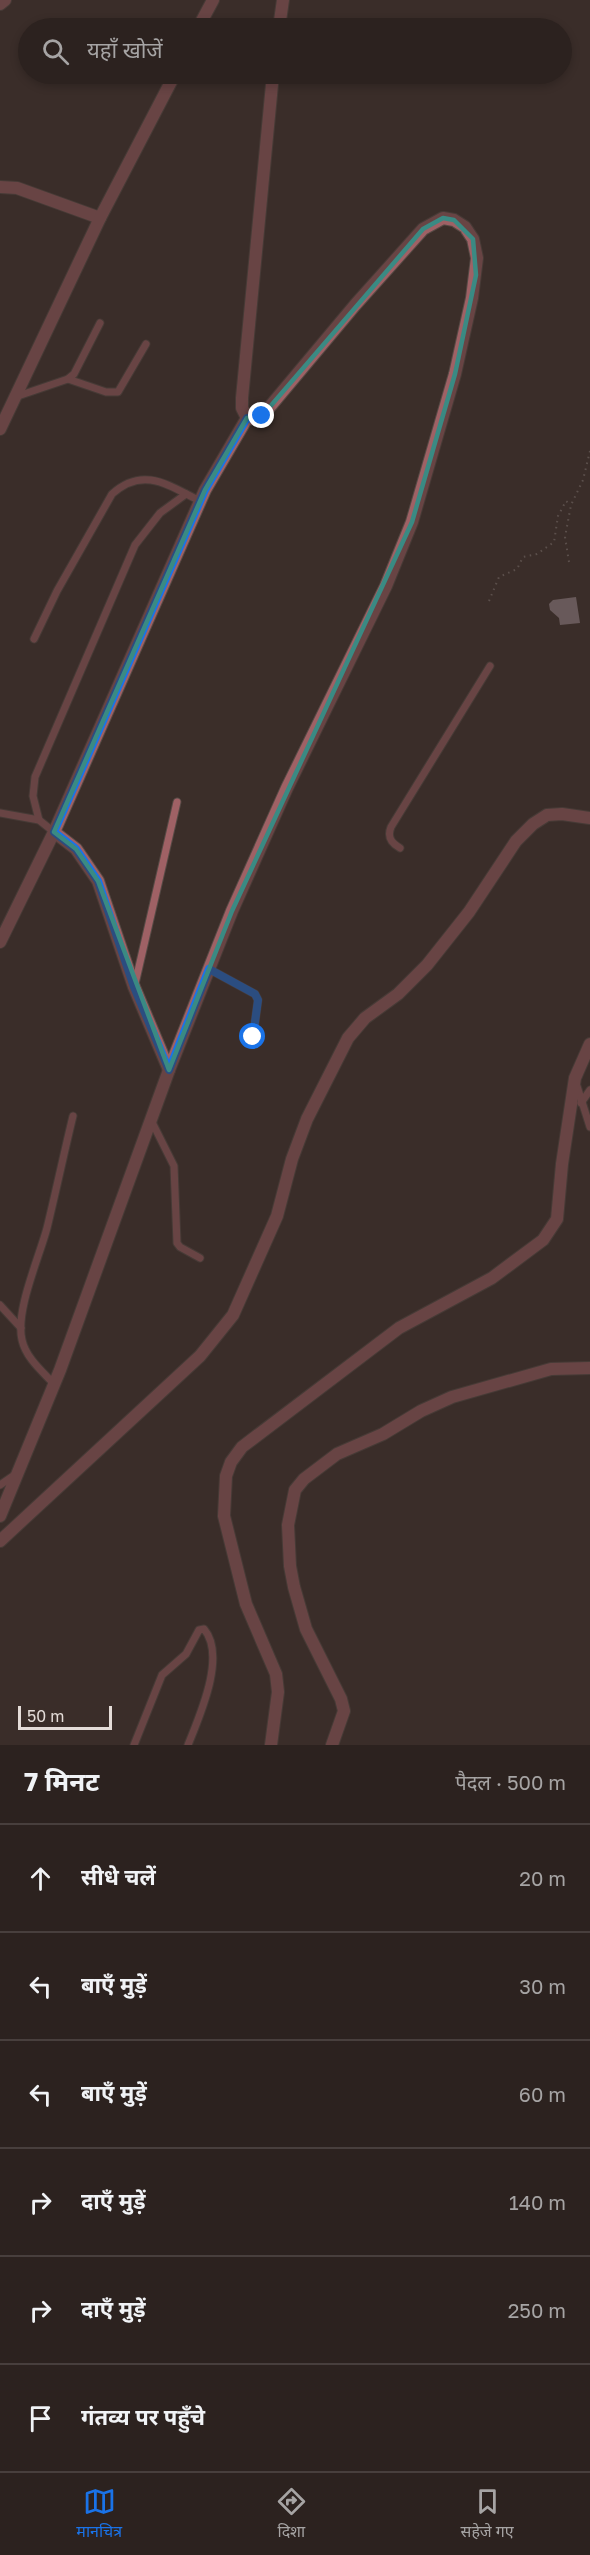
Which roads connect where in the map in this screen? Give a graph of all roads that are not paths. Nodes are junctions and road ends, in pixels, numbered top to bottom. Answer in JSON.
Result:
{"nodes":[{"id":1,"x":5,"y":0,"type":"edge"},
{"id":2,"x":213,"y":0,"type":"edge"},
{"id":3,"x":283,"y":0,"type":"edge"},
{"id":4,"x":0,"y":4,"type":"edge"},
{"id":5,"x":203,"y":18,"type":"edge"},
{"id":6,"x":280,"y":18,"type":"edge"},
{"id":7,"x":170,"y":84,"type":"edge"},
{"id":8,"x":272,"y":84,"type":"edge"},
{"id":9,"x":0,"y":187,"type":"edge"},
{"id":10,"x":100,"y":218,"type":"junction"},
{"id":11,"x":100,"y":323,"type":"dead end"},
{"id":12,"x":146,"y":344,"type":"dead end"},
{"id":13,"x":68,"y":379,"type":"junction"},
{"id":14,"x":15,"y":397,"type":"junction"},
{"id":15,"x":247,"y":418,"type":"junction"},
{"id":16,"x":0,"y":429,"type":"edge"},
{"id":17,"x":186,"y":494,"type":"junction"},
{"id":18,"x":200,"y":501,"type":"junction"},
{"id":19,"x":34,"y":639,"type":"dead end"},
{"id":20,"x":490,"y":666,"type":"dead end"},
{"id":21,"x":177,"y":802,"type":"dead end"},
{"id":22,"x":0,"y":813,"type":"edge"},
{"id":23,"x":590,"y":818,"type":"edge"},
{"id":24,"x":39,"y":820,"type":"junction"},
{"id":25,"x":54,"y":832,"type":"junction"},
{"id":26,"x":400,"y":849,"type":"dead end"},
{"id":27,"x":0,"y":942,"type":"edge"},
{"id":28,"x":209,"y":969,"type":"junction"},
{"id":29,"x":134,"y":987,"type":"junction"},
{"id":30,"x":253,"y":1037,"type":"dead end"},
{"id":31,"x":590,"y":1044,"type":"edge"},
{"id":32,"x":169,"y":1070,"type":"junction"},
{"id":33,"x":575,"y":1078,"type":"junction"},
{"id":34,"x":590,"y":1090,"type":"edge"},
{"id":35,"x":581,"y":1103,"type":"junction"},
{"id":36,"x":73,"y":1116,"type":"dead end"},
{"id":37,"x":151,"y":1120,"type":"junction"},
{"id":38,"x":590,"y":1127,"type":"edge"},
{"id":39,"x":200,"y":1258,"type":"dead end"},
{"id":40,"x":0,"y":1305,"type":"edge"},
{"id":41,"x":21,"y":1328,"type":"junction"},
{"id":42,"x":590,"y":1368,"type":"edge"},
{"id":43,"x":54,"y":1384,"type":"junction"},
{"id":44,"x":18,"y":1472,"type":"junction"},
{"id":45,"x":0,"y":1485,"type":"edge"},
{"id":46,"x":0,"y":1516,"type":"edge"},
{"id":47,"x":0,"y":1541,"type":"edge"},
{"id":48,"x":134,"y":1745,"type":"edge"},
{"id":49,"x":188,"y":1745,"type":"edge"},
{"id":50,"x":271,"y":1745,"type":"edge"},
{"id":51,"x":332,"y":1745,"type":"edge"}],
"edges":[{"from":1,"to":4,"type":"street"},
{"from":2,"to":5,"type":"street"},
{"from":3,"to":6,"type":"street"},
{"from":7,"to":10,"type":"street"},
{"from":8,"to":15,"type":"street"},
{"from":9,"to":10,"type":"street"},
{"from":10,"to":14,"type":"street"},
{"from":11,"to":13,"type":"lane"},
{"from":12,"to":13,"type":"lane"},
{"from":13,"to":14,"type":"lane"},
{"from":14,"to":16,"type":"street"},
{"from":15,"to":18,"type":"street"},
{"from":15,"to":28,"type":"street"},
{"from":17,"to":18,"type":"lane"},
{"from":17,"to":19,"type":"lane"},
{"from":17,"to":24,"type":"lane"},
{"from":18,"to":25,"type":"street"},
{"from":20,"to":26,"type":"lane"},
{"from":21,"to":29,"type":"lane"},
{"from":22,"to":24,"type":"lane"},
{"from":23,"to":47,"type":"street"},
{"from":24,"to":25,"type":"lane"},
{"from":25,"to":27,"type":"street"},
{"from":25,"to":29,"type":"street"},
{"from":28,"to":30,"type":"lane"},
{"from":28,"to":32,"type":"street"},
{"from":29,"to":32,"type":"street"},
{"from":31,"to":33,"type":"street"},
{"from":32,"to":37,"type":"street"},
{"from":33,"to":35,"type":"lane"},
{"from":33,"to":50,"type":"street"},
{"from":34,"to":35,"type":"lane"},
{"from":35,"to":38,"type":"lane"},
{"from":36,"to":41,"type":"lane"},
{"from":37,"to":39,"type":"lane"},
{"from":37,"to":43,"type":"street"},
{"from":40,"to":41,"type":"lane"},
{"from":41,"to":43,"type":"lane"},
{"from":42,"to":51,"type":"street"},
{"from":43,"to":44,"type":"street"},
{"from":44,"to":45,"type":"lane"},
{"from":44,"to":46,"type":"street"},
{"from":48,"to":49,"type":"lane"}]}
